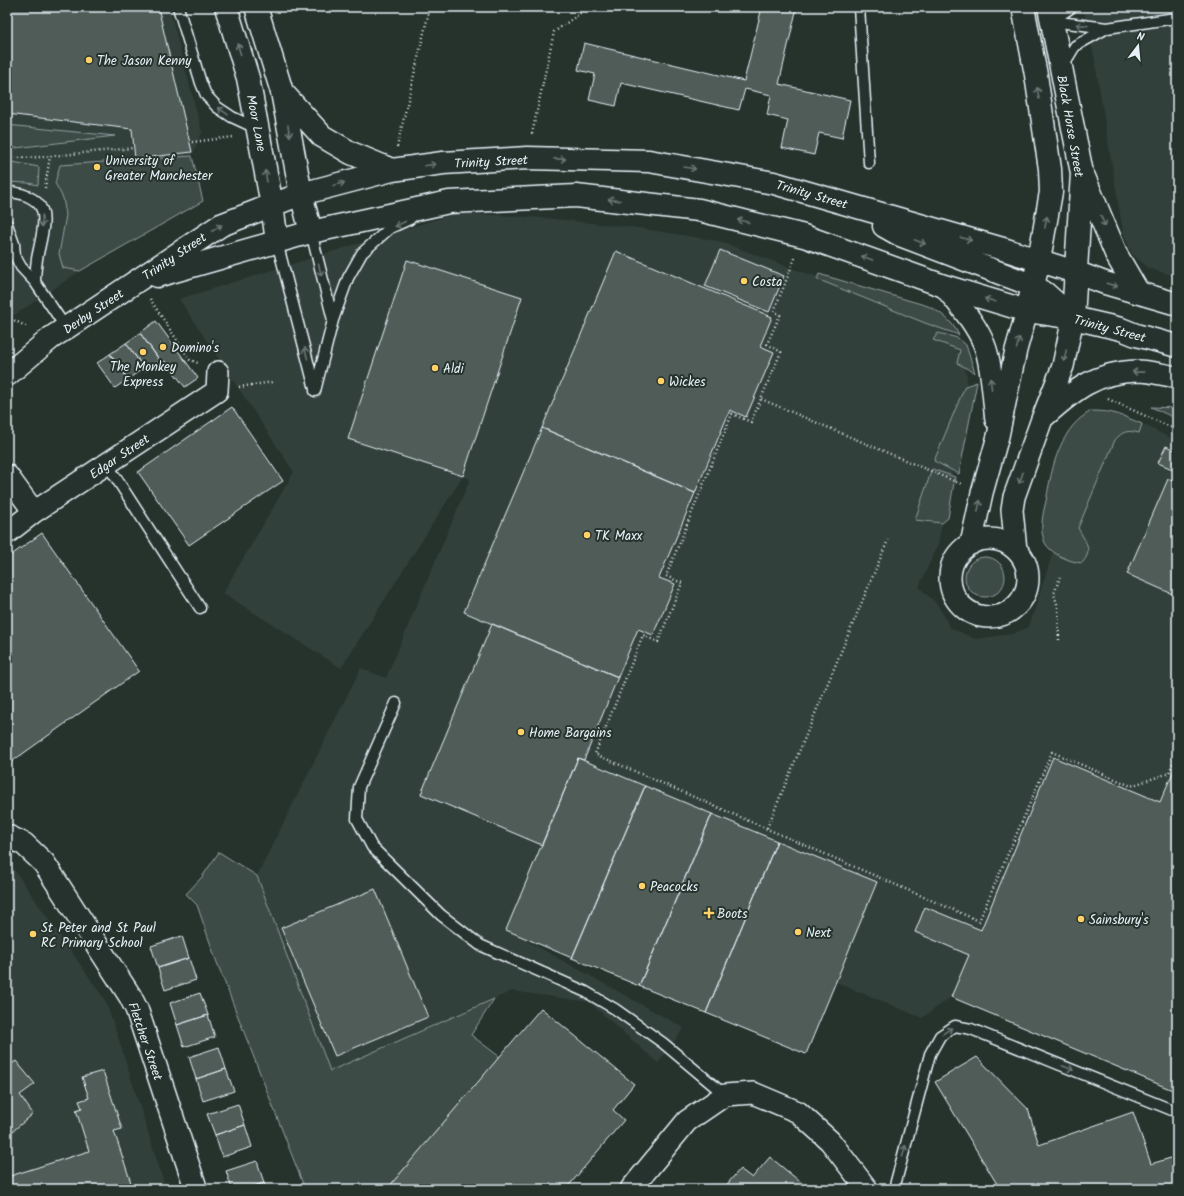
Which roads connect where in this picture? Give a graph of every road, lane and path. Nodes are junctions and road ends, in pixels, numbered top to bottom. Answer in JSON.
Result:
{"nodes":[{"id":1,"x":178,"y":7,"type":"edge"},
{"id":2,"x":226,"y":7,"type":"edge"},
{"id":3,"x":256,"y":7,"type":"edge"},
{"id":4,"x":430,"y":7,"type":"edge"},
{"id":5,"x":589,"y":7,"type":"edge"},
{"id":6,"x":859,"y":7,"type":"edge"},
{"id":7,"x":1072,"y":7,"type":"edge"},
{"id":8,"x":1050,"y":14,"type":"edge"},
{"id":9,"x":1025,"y":15,"type":"edge"},
{"id":10,"x":1176,"y":18,"type":"dead end"},
{"id":11,"x":1107,"y":28,"type":"junction"},
{"id":12,"x":1061,"y":70,"type":"junction"},
{"id":13,"x":282,"y":92,"type":"junction"},
{"id":14,"x":258,"y":132,"type":"junction"},
{"id":15,"x":400,"y":136,"type":"dead end"},
{"id":16,"x":192,"y":142,"type":"dead end"},
{"id":17,"x":133,"y":148,"type":"dead end"},
{"id":18,"x":7,"y":156,"type":"edge"},
{"id":19,"x":50,"y":156,"type":"junction"},
{"id":20,"x":527,"y":158,"type":"junction"},
{"id":21,"x":869,"y":163,"type":"dead end"},
{"id":22,"x":392,"y":170,"type":"junction"},
{"id":23,"x":1082,"y":172,"type":"junction"},
{"id":24,"x":7,"y":192,"type":"edge"},
{"id":25,"x":301,"y":194,"type":"junction"},
{"id":26,"x":835,"y":201,"type":"junction"},
{"id":27,"x":449,"y":202,"type":"junction"},
{"id":28,"x":38,"y":203,"type":"junction"},
{"id":29,"x":272,"y":205,"type":"junction"},
{"id":30,"x":7,"y":224,"type":"edge"},
{"id":31,"x":311,"y":232,"type":"junction"},
{"id":32,"x":804,"y":236,"type":"junction"},
{"id":33,"x":277,"y":242,"type":"junction"},
{"id":34,"x":1039,"y":260,"type":"junction"},
{"id":35,"x":1075,"y":272,"type":"junction"},
{"id":36,"x":138,"y":281,"type":"junction"},
{"id":37,"x":35,"y":282,"type":"junction"},
{"id":38,"x":944,"y":286,"type":"junction"},
{"id":39,"x":1034,"y":286,"type":"junction"},
{"id":40,"x":1138,"y":292,"type":"junction"},
{"id":41,"x":1177,"y":304,"type":"edge"},
{"id":42,"x":1027,"y":311,"type":"junction"},
{"id":43,"x":1073,"y":318,"type":"junction"},
{"id":44,"x":333,"y":320,"type":"junction"},
{"id":45,"x":66,"y":328,"type":"junction"},
{"id":46,"x":48,"y":341,"type":"junction"},
{"id":47,"x":1177,"y":346,"type":"edge"},
{"id":48,"x":7,"y":363,"type":"edge"},
{"id":49,"x":7,"y":375,"type":"edge"},
{"id":50,"x":1177,"y":377,"type":"edge"},
{"id":51,"x":218,"y":382,"type":"junction"},
{"id":52,"x":273,"y":382,"type":"dead end"},
{"id":53,"x":1105,"y":398,"type":"dead end"},
{"id":54,"x":761,"y":399,"type":"junction"},
{"id":55,"x":1042,"y":419,"type":"junction"},
{"id":56,"x":1177,"y":430,"type":"edge"},
{"id":57,"x":998,"y":436,"type":"junction"},
{"id":58,"x":108,"y":464,"type":"junction"},
{"id":59,"x":7,"y":476,"type":"edge"},
{"id":60,"x":982,"y":493,"type":"junction"},
{"id":61,"x":34,"y":512,"type":"junction"},
{"id":62,"x":7,"y":533,"type":"edge"},
{"id":63,"x":888,"y":540,"type":"dead end"},
{"id":64,"x":971,"y":544,"type":"junction"},
{"id":65,"x":1016,"y":550,"type":"junction"},
{"id":66,"x":1060,"y":577,"type":"dead end"},
{"id":67,"x":200,"y":608,"type":"dead end"},
{"id":68,"x":1059,"y":640,"type":"dead end"},
{"id":69,"x":396,"y":703,"type":"dead end"},
{"id":70,"x":1177,"y":752,"type":"edge"},
{"id":71,"x":767,"y":828,"type":"junction"},
{"id":72,"x":7,"y":836,"type":"edge"},
{"id":73,"x":725,"y":1095,"type":"junction"},
{"id":74,"x":1177,"y":1112,"type":"edge"},
{"id":75,"x":196,"y":1189,"type":"edge"},
{"id":76,"x":631,"y":1189,"type":"edge"},
{"id":77,"x":867,"y":1189,"type":"edge"},
{"id":78,"x":894,"y":1189,"type":"edge"}],
"edges":[{"from":14,"to":1,"type":"lane","one_way":true},
{"from":14,"to":2,"type":"main road","name":"Moor Lane","one_way":true},
{"from":3,"to":13,"type":"main road"},
{"from":4,"to":15,"type":"path"},
{"from":5,"to":20,"type":"path"},
{"from":6,"to":21,"type":"lane"},
{"from":7,"to":8,"type":"lane"},
{"from":8,"to":9,"type":"main road"},
{"from":11,"to":8,"type":"lane","one_way":true},
{"from":8,"to":12,"type":"main road","name":"Black Horse Street"},
{"from":34,"to":9,"type":"main road","name":"Black Horse Street","one_way":true},
{"from":10,"to":11,"type":"lane"},
{"from":11,"to":12,"type":"lane"},
{"from":12,"to":23,"type":"main road","name":"Black Horse Street"},
{"from":13,"to":22,"type":"main road"},
{"from":13,"to":25,"type":"main road","one_way":true},
{"from":14,"to":16,"type":"path"},
{"from":29,"to":14,"type":"main road","name":"Moor Lane","one_way":true},
{"from":17,"to":19,"type":"path"},
{"from":18,"to":19,"type":"path"},
{"from":19,"to":28,"type":"path"},
{"from":22,"to":20,"type":"main road","name":"Trinity Street","one_way":true},
{"from":20,"to":26,"type":"main road","name":"Trinity Street","one_way":true},
{"from":25,"to":22,"type":"main road","name":"Trinity Street","one_way":true},
{"from":23,"to":35,"type":"main road","name":"Black Horse Street"},
{"from":23,"to":40,"type":"main road","one_way":true},
{"from":24,"to":28,"type":"lane"},
{"from":25,"to":29,"type":"main road","name":"Trinity Street"},
{"from":25,"to":31,"type":"main road"},
{"from":26,"to":34,"type":"main road","name":"Trinity Street","one_way":true},
{"from":26,"to":39,"type":"main road","one_way":true},
{"from":27,"to":31,"type":"main road","name":"Trinity Street"},
{"from":32,"to":27,"type":"main road","name":"Trinity Street","one_way":true},
{"from":27,"to":44,"type":"lane","one_way":true},
{"from":28,"to":37,"type":"lane","one_way":true},
{"from":29,"to":33,"type":"main road","name":"Moor Lane"},
{"from":36,"to":29,"type":"main road","name":"Trinity Street","one_way":true},
{"from":30,"to":37,"type":"lane"},
{"from":31,"to":33,"type":"main road","name":"Trinity Street"},
{"from":31,"to":44,"type":"lane","one_way":true},
{"from":38,"to":32,"type":"main road","name":"Trinity Street","one_way":true},
{"from":32,"to":54,"type":"path"},
{"from":33,"to":36,"type":"main road","name":"Trinity Street"},
{"from":44,"to":33,"type":"lane","one_way":true},
{"from":34,"to":35,"type":"main road","name":"Trinity Street"},
{"from":34,"to":39,"type":"main road","name":"Black Horse Street"},
{"from":35,"to":40,"type":"main road","name":"Trinity Street","one_way":true},
{"from":35,"to":43,"type":"main road","name":"Black Horse Street"},
{"from":36,"to":45,"type":"main road","name":"Derby Street"},
{"from":36,"to":51,"type":"path"},
{"from":37,"to":45,"type":"lane"},
{"from":42,"to":38,"type":"main road","name":"Trinity Street","one_way":true},
{"from":57,"to":38,"type":"street","one_way":true},
{"from":39,"to":42,"type":"main road","name":"Black Horse Street"},
{"from":39,"to":43,"type":"main road"},
{"from":40,"to":41,"type":"main road","name":"Trinity Street"},
{"from":42,"to":43,"type":"main road","name":"Trinity Street"},
{"from":57,"to":42,"type":"street","one_way":true},
{"from":43,"to":47,"type":"main road","name":"Trinity Street"},
{"from":43,"to":55,"type":"street","one_way":true},
{"from":45,"to":46,"type":"main road","name":"Derby Street"},
{"from":46,"to":48,"type":"main road","name":"Derby Street"},
{"from":46,"to":49,"type":"main road","name":"Derby Street"},
{"from":50,"to":55,"type":"street","one_way":true},
{"from":51,"to":52,"type":"path"},
{"from":51,"to":58,"type":"street","name":"Edgar Street"},
{"from":53,"to":56,"type":"path"},
{"from":54,"to":60,"type":"path"},
{"from":54,"to":71,"type":"path"},
{"from":55,"to":65,"type":"street","one_way":true},
{"from":57,"to":60,"type":"street"},
{"from":58,"to":61,"type":"street","name":"Edgar Street"},
{"from":58,"to":67,"type":"lane"},
{"from":59,"to":61,"type":"street"},
{"from":64,"to":60,"type":"street","one_way":true},
{"from":61,"to":62,"type":"street","name":"Edgar Street"},
{"from":63,"to":71,"type":"path"},
{"from":64,"to":65,"type":"street"},
{"from":64,"to":65,"type":"street"},
{"from":66,"to":68,"type":"path"},
{"from":69,"to":73,"type":"lane"},
{"from":70,"to":71,"type":"path"},
{"from":72,"to":75,"type":"main road","name":"Fletcher Street"},
{"from":73,"to":76,"type":"street"},
{"from":73,"to":77,"type":"street"},
{"from":78,"to":74,"type":"lane","one_way":true}]}
